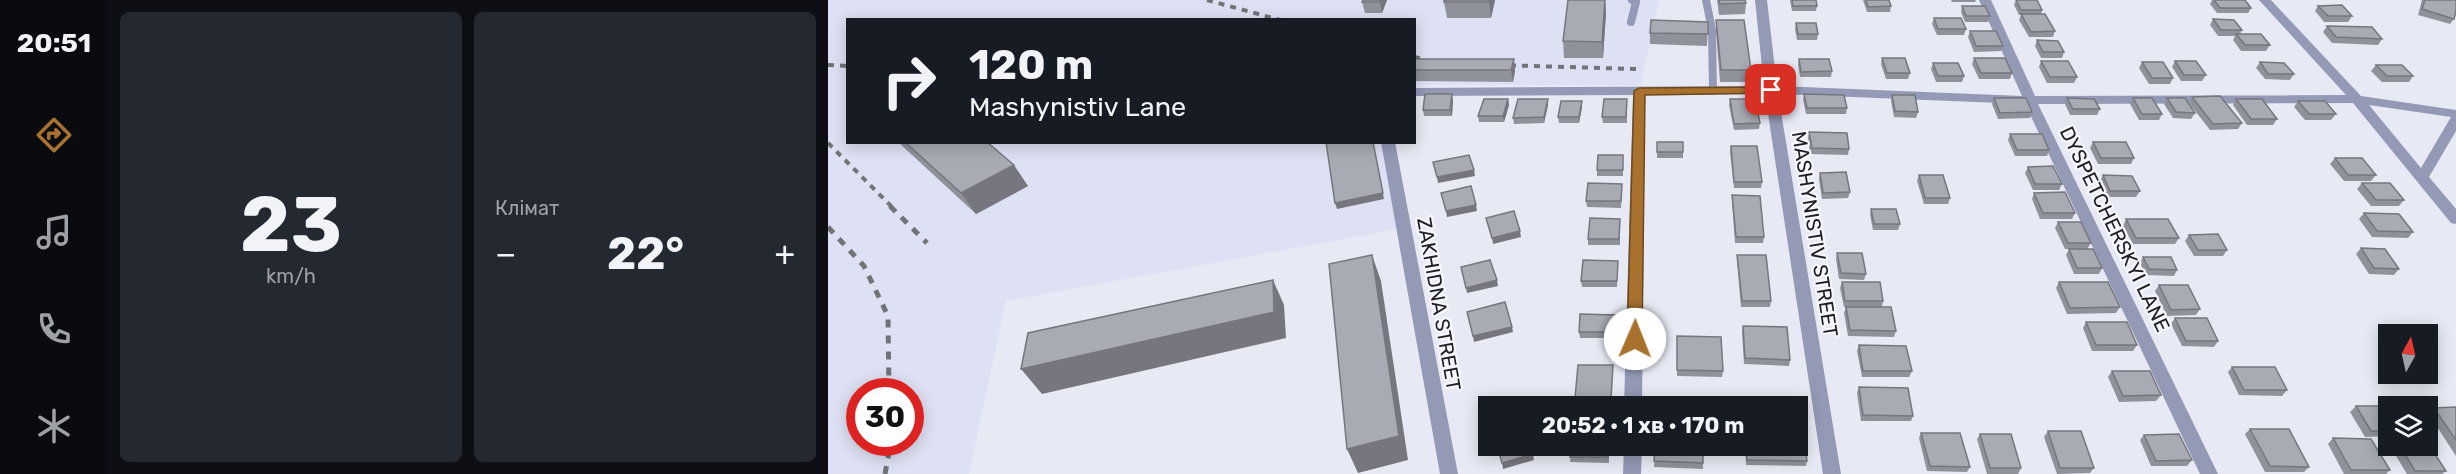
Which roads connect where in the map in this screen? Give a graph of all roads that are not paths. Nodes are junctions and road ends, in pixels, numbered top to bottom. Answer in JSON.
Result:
{"nodes":[{"id":1,"x":1632,"y":0,"type":"edge"},
{"id":2,"x":1706,"y":0,"type":"edge"},
{"id":3,"x":1761,"y":0,"type":"edge"},
{"id":4,"x":1985,"y":0,"type":"edge"},
{"id":5,"x":2265,"y":0,"type":"edge"},
{"id":6,"x":1631,"y":22,"type":"dead end"},
{"id":7,"x":1771,"y":90,"type":"junction"},
{"id":8,"x":1639,"y":91,"type":"junction"},
{"id":9,"x":1713,"y":91,"type":"junction"},
{"id":10,"x":1416,"y":92,"type":"edge"},
{"id":11,"x":2357,"y":99,"type":"junction"},
{"id":12,"x":2030,"y":100,"type":"junction"},
{"id":13,"x":2456,"y":114,"type":"edge"},
{"id":14,"x":2456,"y":120,"type":"edge"},
{"id":15,"x":1388,"y":144,"type":"edge"},
{"id":16,"x":2422,"y":178,"type":"junction"},
{"id":17,"x":2456,"y":219,"type":"edge"},
{"id":18,"x":1633,"y":396,"type":"edge"},
{"id":19,"x":1633,"y":456,"type":"edge"},
{"id":20,"x":1449,"y":474,"type":"edge"},
{"id":21,"x":1632,"y":474,"type":"edge"},
{"id":22,"x":1832,"y":474,"type":"edge"},
{"id":23,"x":2209,"y":474,"type":"edge"}],
"edges":[{"from":1,"to":6,"type":"lane"},
{"from":2,"to":9,"type":"lane"},
{"from":3,"to":7,"type":"street","name":"MASHYNISTIV STREET"},
{"from":4,"to":12,"type":"street","name":"DYSPETCHERSKYI LANE"},
{"from":5,"to":11,"type":"street"},
{"from":7,"to":9,"type":"street"},
{"from":7,"to":12,"type":"street"},
{"from":7,"to":22,"type":"street","name":"MASHYNISTIV STREET"},
{"from":8,"to":9,"type":"street"},
{"from":8,"to":10,"type":"street"},
{"from":8,"to":18,"type":"street"},
{"from":11,"to":12,"type":"street"},
{"from":11,"to":13,"type":"street"},
{"from":11,"to":16,"type":"street"},
{"from":12,"to":23,"type":"street","name":"DYSPETCHERSKYI LANE"},
{"from":14,"to":16,"type":"street"},
{"from":15,"to":20,"type":"street","name":"ZAKHIDNA STREET"},
{"from":16,"to":17,"type":"street"},
{"from":19,"to":21,"type":"street"}]}
